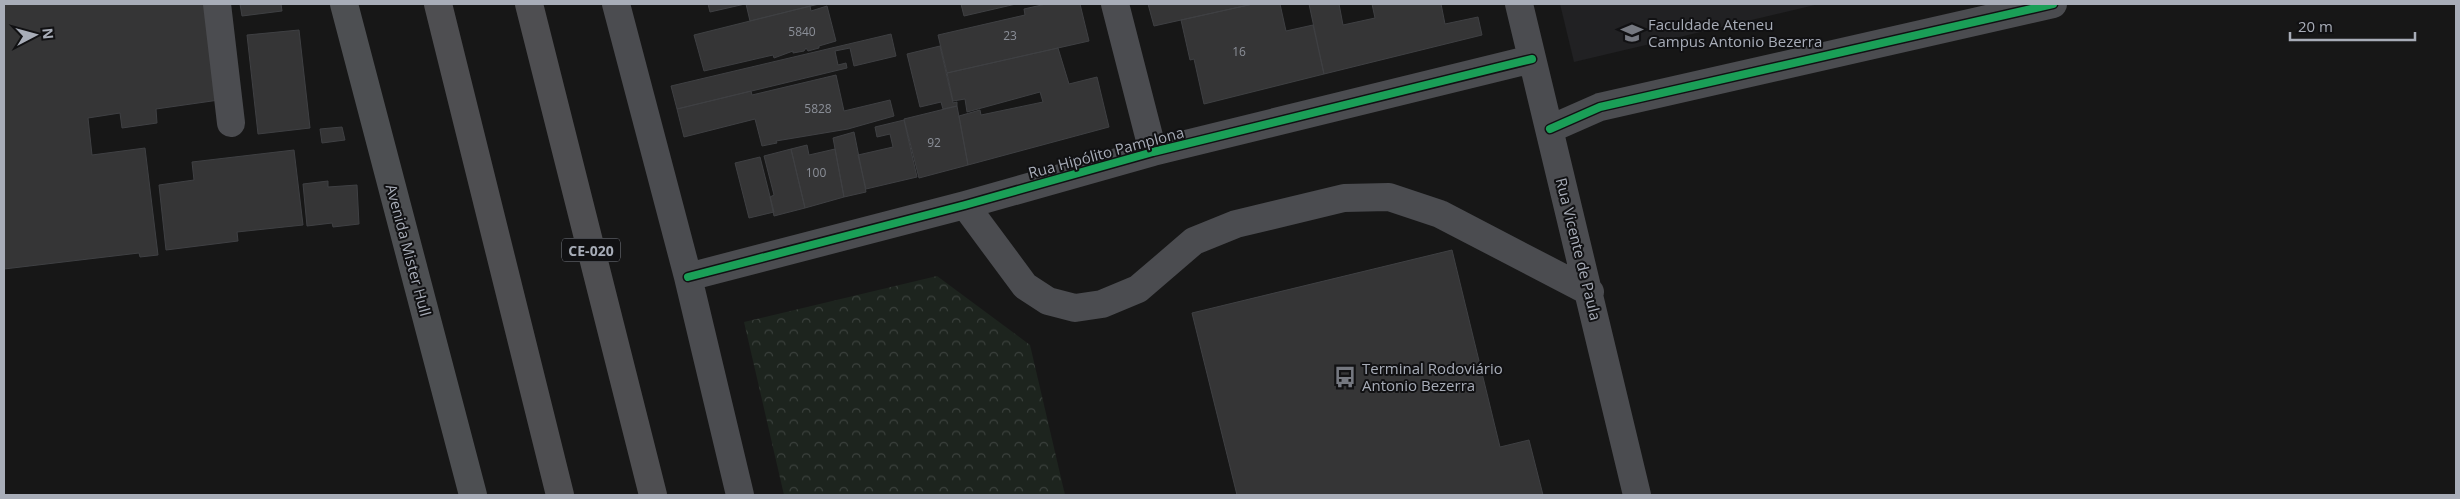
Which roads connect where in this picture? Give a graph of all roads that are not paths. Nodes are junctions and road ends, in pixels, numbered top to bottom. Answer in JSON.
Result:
{"nodes":[{"id":1,"x":217,"y":4,"type":"edge"},
{"id":2,"x":344,"y":4,"type":"edge"},
{"id":3,"x":438,"y":4,"type":"edge"},
{"id":4,"x":529,"y":4,"type":"edge"},
{"id":5,"x":616,"y":4,"type":"edge"},
{"id":6,"x":1115,"y":4,"type":"edge"},
{"id":7,"x":1519,"y":4,"type":"edge"},
{"id":8,"x":2053,"y":4,"type":"edge"},
{"id":9,"x":1532,"y":58,"type":"junction"},
{"id":10,"x":231,"y":123,"type":"dead end"},
{"id":11,"x":1550,"y":129,"type":"junction"},
{"id":12,"x":1153,"y":152,"type":"junction"},
{"id":13,"x":965,"y":205,"type":"junction"},
{"id":14,"x":688,"y":277,"type":"junction"},
{"id":15,"x":1590,"y":292,"type":"junction"},
{"id":16,"x":473,"y":495,"type":"edge"},
{"id":17,"x":560,"y":495,"type":"edge"},
{"id":18,"x":653,"y":495,"type":"edge"},
{"id":19,"x":740,"y":495,"type":"edge"},
{"id":20,"x":1637,"y":495,"type":"edge"}],
"edges":[{"from":1,"to":10,"type":"street"},
{"from":2,"to":16,"type":"main road","name":"Avenida Mister Hull"},
{"from":3,"to":17,"type":"highway"},
{"from":4,"to":18,"type":"highway","number":"CE-020"},
{"from":5,"to":14,"type":"street"},
{"from":6,"to":12,"type":"street"},
{"from":7,"to":9,"type":"street","name":"Rua Vicente de Paula"},
{"from":8,"to":11,"type":"street"},
{"from":9,"to":11,"type":"street","name":"Rua Vicente de Paula"},
{"from":9,"to":12,"type":"street","name":"Rua Hipólito Pamplona"},
{"from":11,"to":15,"type":"street","name":"Rua Vicente de Paula"},
{"from":12,"to":13,"type":"street","name":"Rua Hipólito Pamplona"},
{"from":13,"to":14,"type":"street","name":"Rua Hipólito Pamplona"},
{"from":13,"to":15,"type":"street"},
{"from":14,"to":19,"type":"street"},
{"from":15,"to":20,"type":"street","name":"Rua Vicente de Paula"}]}
